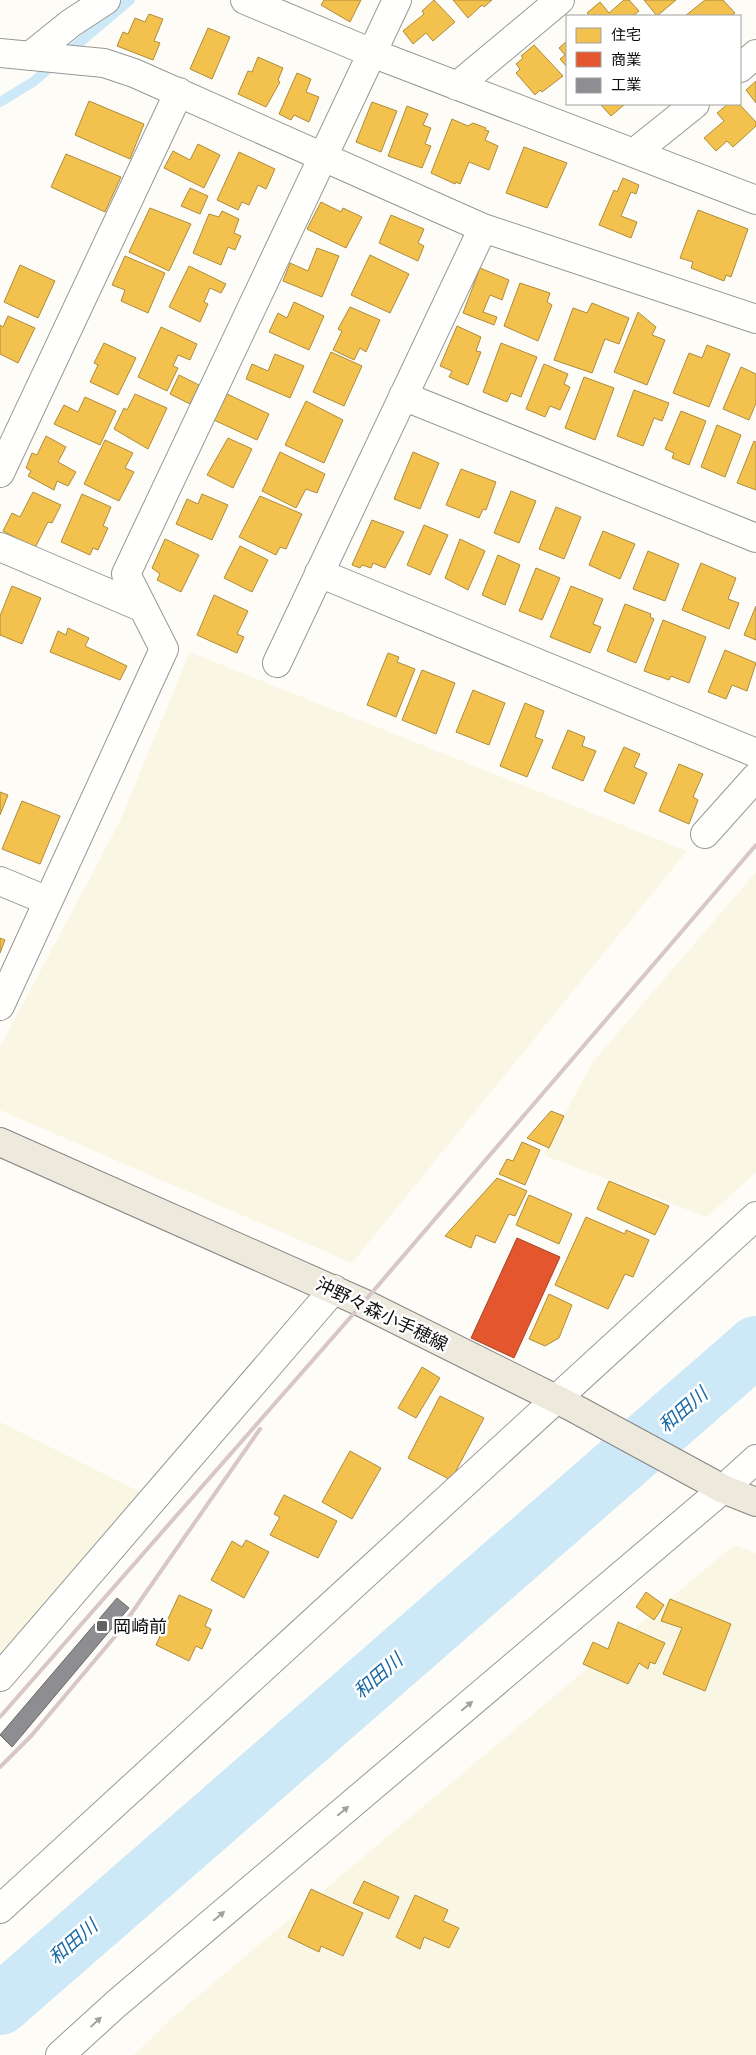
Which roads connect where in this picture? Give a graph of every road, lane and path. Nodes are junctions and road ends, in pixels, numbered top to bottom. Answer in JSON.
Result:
{"nodes":[{"id":1,"x":106,"y":0,"type":"edge"},
{"id":2,"x":245,"y":0,"type":"edge"},
{"id":3,"x":397,"y":0,"type":"edge"},
{"id":4,"x":560,"y":0,"type":"edge"},
{"id":5,"x":0,"y":53,"type":"edge"},
{"id":6,"x":372,"y":53,"type":"junction"},
{"id":7,"x":756,"y":54,"type":"edge"},
{"id":8,"x":30,"y":56,"type":"junction"},
{"id":9,"x":741,"y":67,"type":"edge"},
{"id":10,"x":457,"y":86,"type":"junction"},
{"id":11,"x":179,"y":92,"type":"junction"},
{"id":12,"x":694,"y":105,"type":"edge"},
{"id":13,"x":634,"y":153,"type":"junction"},
{"id":14,"x":322,"y":158,"type":"junction"},
{"id":15,"x":756,"y":200,"type":"edge"},
{"id":16,"x":483,"y":228,"type":"junction"},
{"id":17,"x":756,"y":319,"type":"edge"},
{"id":18,"x":403,"y":396,"type":"junction"},
{"id":19,"x":0,"y":473,"type":"edge"},
{"id":20,"x":756,"y":538,"type":"edge"},
{"id":21,"x":0,"y":547,"type":"edge"},
{"id":22,"x":319,"y":573,"type":"junction"},
{"id":23,"x":141,"y":607,"type":"junction"},
{"id":24,"x":277,"y":663,"type":"dead end"},
{"id":25,"x":756,"y":753,"type":"edge"},
{"id":26,"x":756,"y":777,"type":"edge"},
{"id":27,"x":705,"y":834,"type":"dead end"},
{"id":28,"x":0,"y":881,"type":"edge"},
{"id":29,"x":48,"y":901,"type":"junction"},
{"id":30,"x":0,"y":1006,"type":"edge"},
{"id":31,"x":0,"y":1142,"type":"edge"},
{"id":32,"x":756,"y":1216,"type":"edge"},
{"id":33,"x":334,"y":1289,"type":"junction"},
{"id":34,"x":564,"y":1404,"type":"junction"},
{"id":35,"x":756,"y":1458,"type":"edge"},
{"id":36,"x":714,"y":1484,"type":"junction"},
{"id":37,"x":756,"y":1502,"type":"edge"},
{"id":38,"x":0,"y":1677,"type":"edge"},
{"id":39,"x":0,"y":1909,"type":"edge"},
{"id":40,"x":60,"y":2055,"type":"edge"}],
"edges":[{"from":1,"to":8,"type":"street"},
{"from":2,"to":6,"type":"street"},
{"from":3,"to":6,"type":"street"},
{"from":4,"to":10,"type":"street"},
{"from":5,"to":8,"type":"street"},
{"from":6,"to":10,"type":"street"},
{"from":6,"to":14,"type":"street"},
{"from":7,"to":9,"type":"street"},
{"from":8,"to":11,"type":"street"},
{"from":10,"to":13,"type":"street"},
{"from":11,"to":14,"type":"street"},
{"from":11,"to":19,"type":"street"},
{"from":12,"to":13,"type":"street"},
{"from":13,"to":15,"type":"street"},
{"from":14,"to":16,"type":"street"},
{"from":14,"to":23,"type":"street"},
{"from":16,"to":17,"type":"street"},
{"from":16,"to":18,"type":"street"},
{"from":18,"to":20,"type":"street"},
{"from":18,"to":22,"type":"street"},
{"from":21,"to":23,"type":"street"},
{"from":22,"to":24,"type":"street"},
{"from":22,"to":25,"type":"street"},
{"from":23,"to":29,"type":"street"},
{"from":26,"to":27,"type":"street"},
{"from":28,"to":29,"type":"street"},
{"from":29,"to":30,"type":"street"},
{"from":31,"to":33,"type":"main road","name":"沖野々森小手穂線"},
{"from":32,"to":34,"type":"street"},
{"from":33,"to":34,"type":"main road","name":"沖野々森小手穂線"},
{"from":33,"to":38,"type":"street"},
{"from":34,"to":36,"type":"main road","name":"沖野々森小手穂線"},
{"from":34,"to":39,"type":"street"},
{"from":35,"to":36,"type":"street"},
{"from":36,"to":37,"type":"main road","name":"沖野々森小手穂線"},
{"from":40,"to":36,"type":"street","one_way":true}]}
